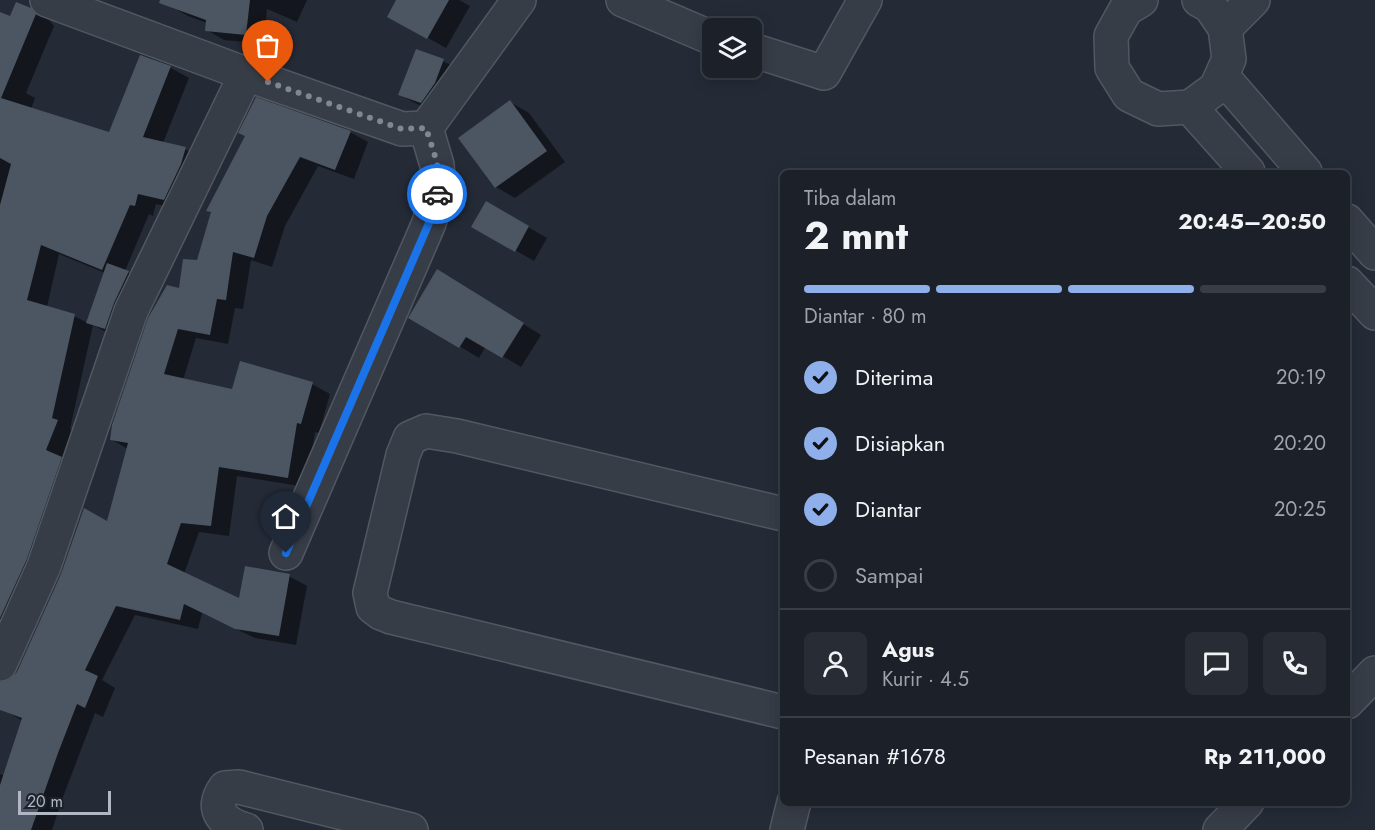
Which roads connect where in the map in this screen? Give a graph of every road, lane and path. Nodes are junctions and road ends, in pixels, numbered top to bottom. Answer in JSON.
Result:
{"nodes":[{"id":1,"x":47,"y":0,"type":"edge"},
{"id":2,"x":519,"y":0,"type":"edge"},
{"id":3,"x":623,"y":0,"type":"edge"},
{"id":4,"x":865,"y":0,"type":"edge"},
{"id":5,"x":1141,"y":0,"type":"edge"},
{"id":6,"x":1199,"y":0,"type":"edge"},
{"id":7,"x":1253,"y":0,"type":"edge"},
{"id":8,"x":1225,"y":28,"type":"junction"},
{"id":9,"x":702,"y":33,"type":"edge"},
{"id":10,"x":762,"y":53,"type":"edge"},
{"id":11,"x":246,"y":74,"type":"junction"},
{"id":12,"x":1222,"y":76,"type":"junction"},
{"id":13,"x":1190,"y":107,"type":"junction"},
{"id":14,"x":426,"y":128,"type":"junction"},
{"id":15,"x":1246,"y":170,"type":"edge"},
{"id":16,"x":1303,"y":170,"type":"edge"},
{"id":17,"x":1350,"y":224,"type":"edge"},
{"id":18,"x":1375,"y":253,"type":"edge"},
{"id":19,"x":1350,"y":286,"type":"edge"},
{"id":20,"x":1375,"y":313,"type":"edge"},
{"id":21,"x":780,"y":513,"type":"edge"},
{"id":22,"x":286,"y":553,"type":"dead end"},
{"id":23,"x":0,"y":664,"type":"edge"},
{"id":24,"x":1375,"y":673,"type":"edge"},
{"id":25,"x":1350,"y":699,"type":"edge"},
{"id":26,"x":780,"y":711,"type":"edge"},
{"id":27,"x":793,"y":806,"type":"edge"},
{"id":28,"x":1243,"y":806,"type":"edge"},
{"id":29,"x":246,"y":830,"type":"edge"},
{"id":30,"x":411,"y":830,"type":"edge"},
{"id":31,"x":787,"y":830,"type":"edge"},
{"id":32,"x":1220,"y":830,"type":"edge"}],
"edges":[{"from":1,"to":11,"type":"street"},
{"from":2,"to":14,"type":"street"},
{"from":3,"to":9,"type":"street"},
{"from":4,"to":10,"type":"street"},
{"from":5,"to":13,"type":"street"},
{"from":6,"to":8,"type":"street"},
{"from":7,"to":8,"type":"street"},
{"from":8,"to":12,"type":"street"},
{"from":11,"to":14,"type":"street"},
{"from":11,"to":23,"type":"street"},
{"from":12,"to":13,"type":"street"},
{"from":12,"to":16,"type":"street"},
{"from":13,"to":15,"type":"street"},
{"from":14,"to":22,"type":"street"},
{"from":17,"to":18,"type":"street"},
{"from":19,"to":20,"type":"street"},
{"from":21,"to":26,"type":"street"},
{"from":24,"to":25,"type":"street"},
{"from":27,"to":31,"type":"street"},
{"from":28,"to":32,"type":"street"},
{"from":29,"to":30,"type":"street"}]}
